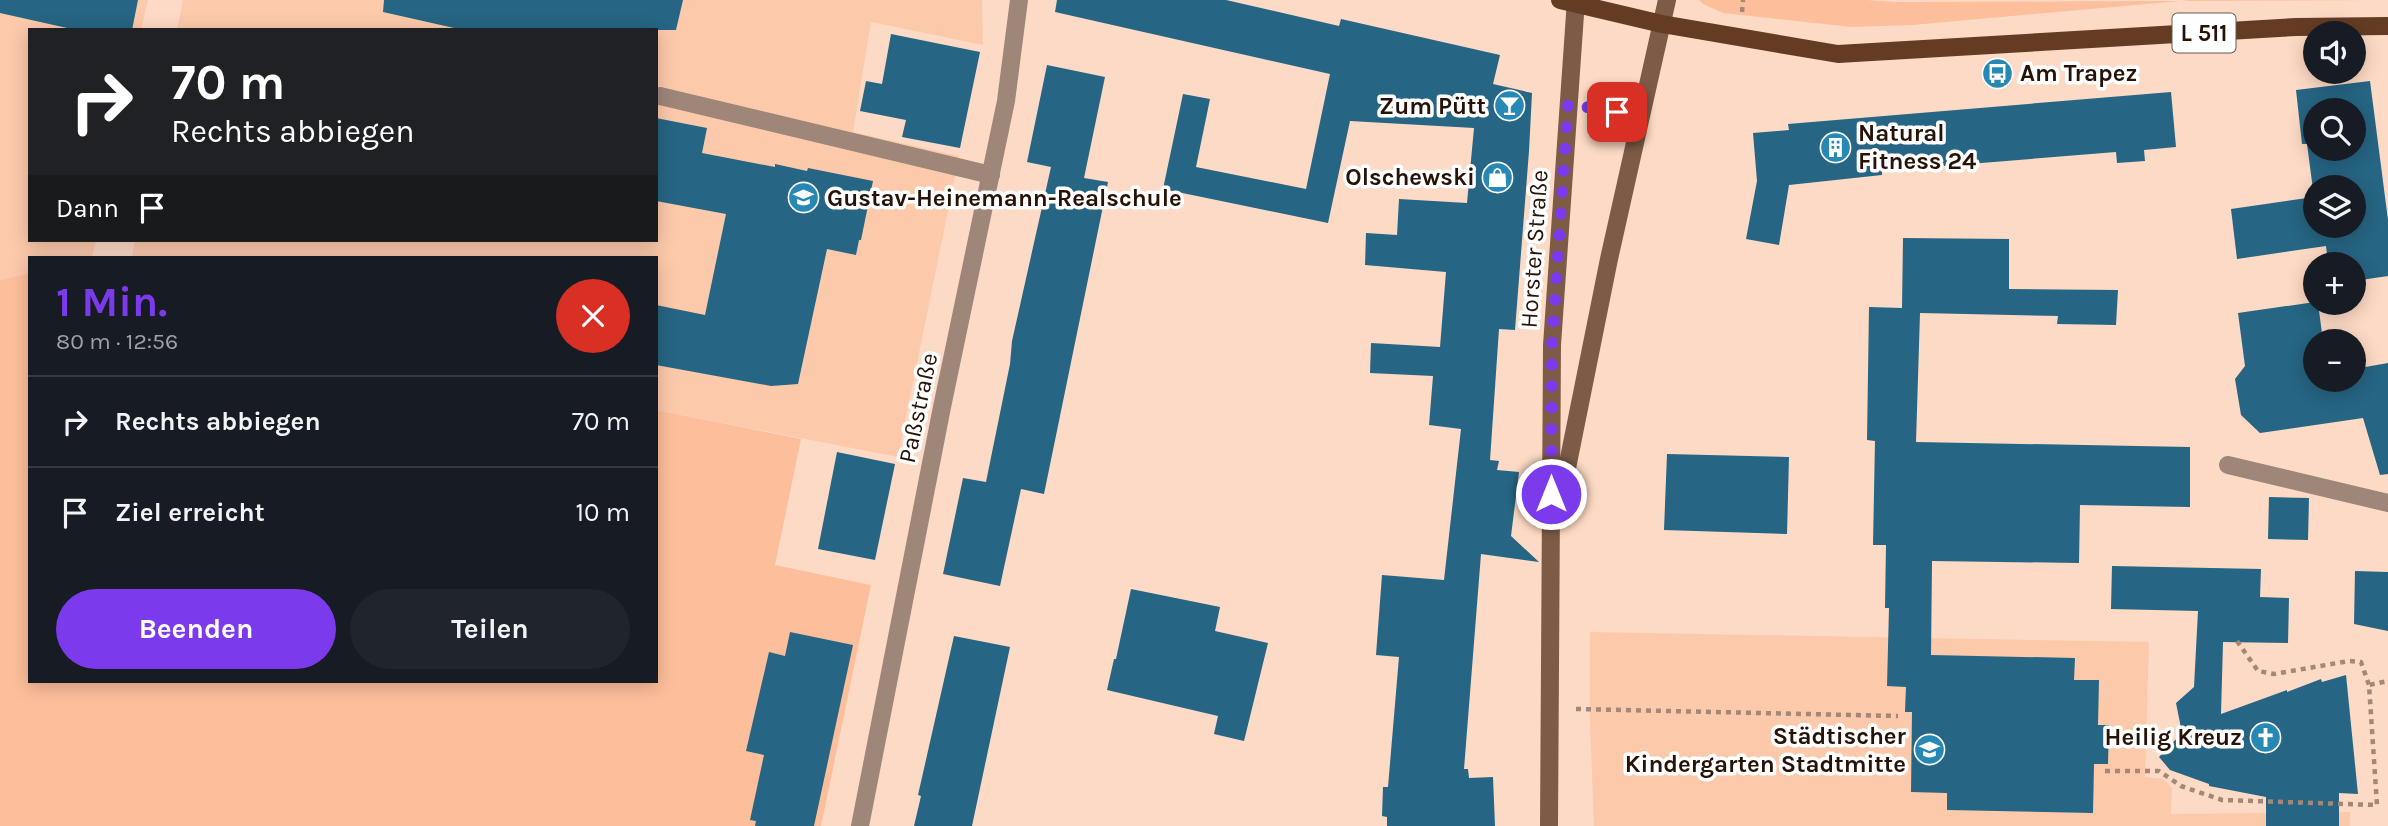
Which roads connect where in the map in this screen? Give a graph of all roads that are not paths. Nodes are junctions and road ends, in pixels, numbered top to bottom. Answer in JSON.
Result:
{"nodes":[{"id":1,"x":1019,"y":0,"type":"edge"},
{"id":2,"x":1667,"y":0,"type":"edge"},
{"id":3,"x":1570,"y":1,"type":"edge"},
{"id":4,"x":1662,"y":24,"type":"junction"},
{"id":5,"x":2388,"y":26,"type":"edge"},
{"id":6,"x":660,"y":96,"type":"dead end"},
{"id":7,"x":992,"y":175,"type":"junction"},
{"id":8,"x":2228,"y":466,"type":"dead end"},
{"id":9,"x":2388,"y":503,"type":"edge"},
{"id":10,"x":1550,"y":544,"type":"junction"},
{"id":11,"x":860,"y":826,"type":"edge"},
{"id":12,"x":1549,"y":826,"type":"edge"}],
"edges":[{"from":1,"to":7,"type":"street","name":"Paßstraße"},
{"from":2,"to":4,"type":"main road","name":"Horster Straße"},
{"from":3,"to":4,"type":"main road","number":"L 511"},
{"from":3,"to":10,"type":"main road","name":"Horster Straße"},
{"from":4,"to":5,"type":"main road","number":"L 511"},
{"from":4,"to":10,"type":"main road","name":"Horster Straße"},
{"from":6,"to":7,"type":"street"},
{"from":7,"to":11,"type":"street","name":"Paßstraße"},
{"from":8,"to":9,"type":"street"},
{"from":10,"to":12,"type":"main road","name":"Horster Straße"}]}
